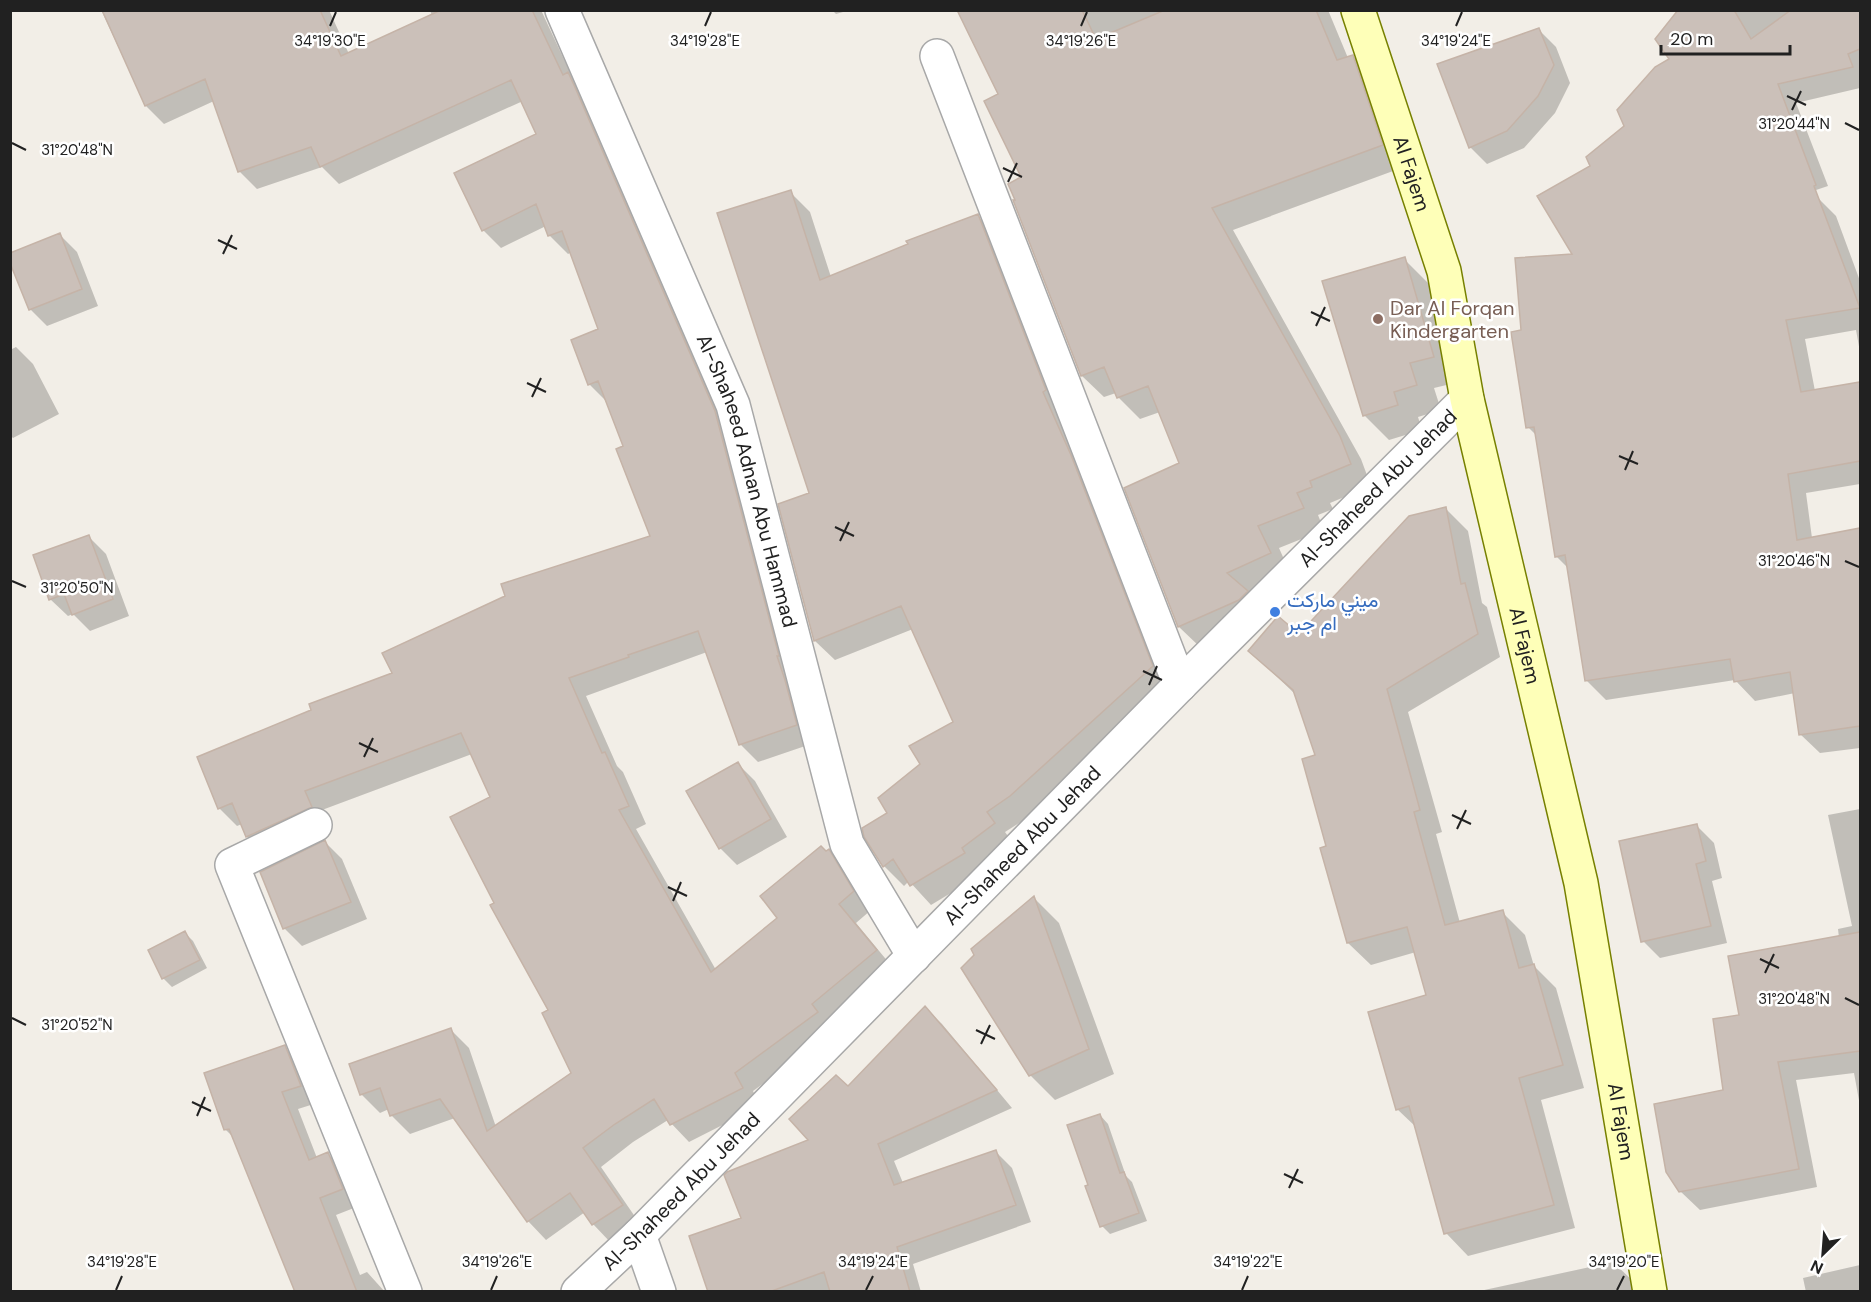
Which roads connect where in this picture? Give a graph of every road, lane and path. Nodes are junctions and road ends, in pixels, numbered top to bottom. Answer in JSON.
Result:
{"nodes":[{"id":1,"x":562,"y":10,"type":"edge"},
{"id":2,"x":1358,"y":10,"type":"edge"},
{"id":3,"x":938,"y":56,"type":"dead end"},
{"id":4,"x":1467,"y":399,"type":"junction"},
{"id":5,"x":1180,"y":686,"type":"junction"},
{"id":6,"x":315,"y":825,"type":"dead end"},
{"id":7,"x":914,"y":956,"type":"junction"},
{"id":8,"x":639,"y":1235,"type":"junction"},
{"id":9,"x":405,"y":1292,"type":"edge"},
{"id":10,"x":578,"y":1292,"type":"edge"},
{"id":11,"x":660,"y":1292,"type":"edge"},
{"id":12,"x":1650,"y":1292,"type":"edge"}],
"edges":[{"from":1,"to":7,"type":"street","name":"Al-Shaheed Adnan Abu Hammad"},
{"from":2,"to":4,"type":"main road","name":"Al Fajem"},
{"from":3,"to":5,"type":"street"},
{"from":4,"to":5,"type":"street","name":"Al-Shaheed Abu Jehad"},
{"from":4,"to":12,"type":"main road","name":"Al Fajem"},
{"from":5,"to":7,"type":"street","name":"Al-Shaheed Abu Jehad"},
{"from":6,"to":9,"type":"street"},
{"from":7,"to":8,"type":"street","name":"Al-Shaheed Abu Jehad"},
{"from":8,"to":10,"type":"street","name":"Al-Shaheed Abu Jehad"},
{"from":8,"to":11,"type":"street"}]}
